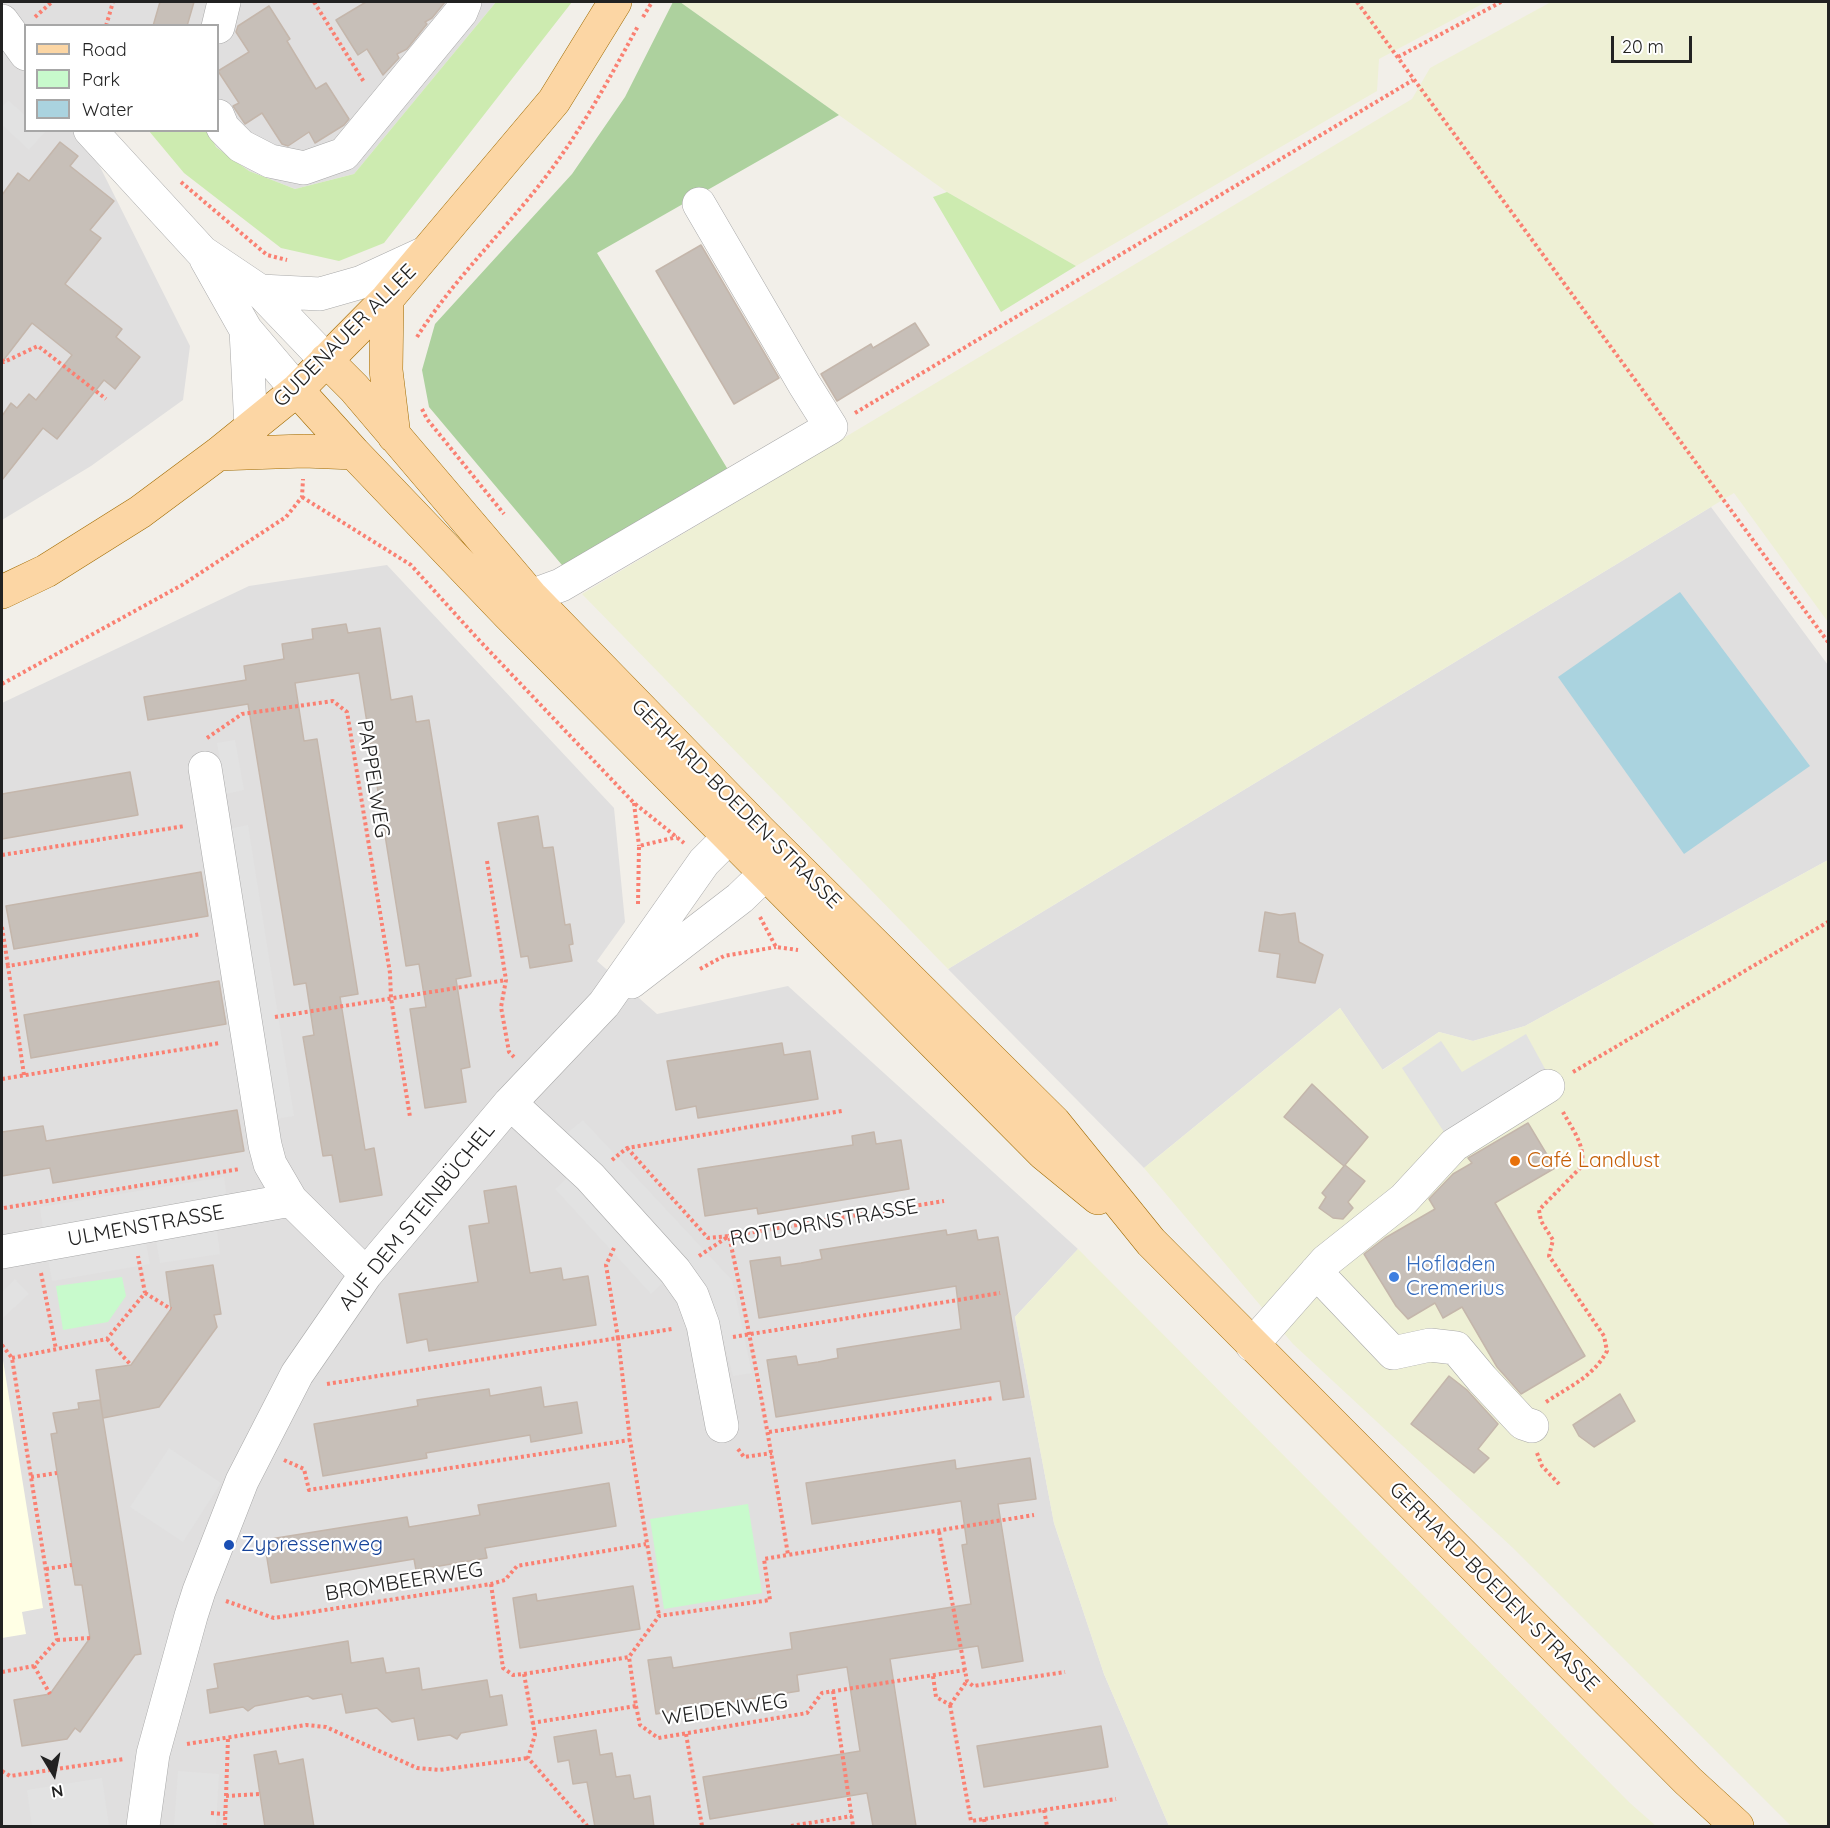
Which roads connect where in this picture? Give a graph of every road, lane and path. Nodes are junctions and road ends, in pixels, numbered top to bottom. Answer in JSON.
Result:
{"nodes":[{"id":1,"x":52,"y":2,"type":"edge"},
{"id":2,"x":113,"y":2,"type":"edge"},
{"id":3,"x":224,"y":2,"type":"edge"},
{"id":4,"x":314,"y":2,"type":"edge"},
{"id":5,"x":465,"y":2,"type":"edge"},
{"id":6,"x":615,"y":2,"type":"edge"},
{"id":7,"x":652,"y":2,"type":"edge"},
{"id":8,"x":1357,"y":2,"type":"edge"},
{"id":9,"x":1501,"y":2,"type":"edge"},
{"id":10,"x":16,"y":21,"type":"edge"},
{"id":11,"x":106,"y":24,"type":"edge"},
{"id":12,"x":219,"y":24,"type":"edge"},
{"id":13,"x":24,"y":47,"type":"edge"},
{"id":14,"x":1398,"y":57,"type":"junction"},
{"id":15,"x":1413,"y":80,"type":"junction"},
{"id":16,"x":381,"y":108,"type":"junction"},
{"id":17,"x":219,"y":118,"type":"edge"},
{"id":18,"x":92,"y":132,"type":"edge"},
{"id":19,"x":179,"y":180,"type":"dead end"},
{"id":20,"x":699,"y":204,"type":"dead end"},
{"id":21,"x":202,"y":252,"type":"junction"},
{"id":22,"x":425,"y":253,"type":"junction"},
{"id":23,"x":296,"y":262,"type":"dead end"},
{"id":24,"x":260,"y":291,"type":"junction"},
{"id":25,"x":387,"y":299,"type":"junction"},
{"id":26,"x":246,"y":330,"type":"junction"},
{"id":27,"x":414,"y":341,"type":"dead end"},
{"id":28,"x":2,"y":360,"type":"edge"},
{"id":29,"x":326,"y":360,"type":"junction"},
{"id":30,"x":297,"y":390,"type":"junction"},
{"id":31,"x":106,"y":399,"type":"dead end"},
{"id":32,"x":419,"y":403,"type":"dead end"},
{"id":33,"x":251,"y":427,"type":"junction"},
{"id":34,"x":831,"y":427,"type":"junction"},
{"id":35,"x":394,"y":436,"type":"junction"},
{"id":36,"x":354,"y":453,"type":"junction"},
{"id":37,"x":218,"y":454,"type":"junction"},
{"id":38,"x":302,"y":497,"type":"dead end"},
{"id":39,"x":509,"y":520,"type":"dead end"},
{"id":40,"x":2,"y":592,"type":"edge"},
{"id":41,"x":531,"y":596,"type":"junction"},
{"id":42,"x":1828,"y":642,"type":"edge"},
{"id":43,"x":2,"y":684,"type":"edge"},
{"id":44,"x":205,"y":768,"type":"joint"},
{"id":45,"x":634,"y":803,"type":"dead end"},
{"id":46,"x":212,"y":821,"type":"junction"},
{"id":47,"x":639,"y":846,"type":"dead end"},
{"id":48,"x":757,"y":846,"type":"junction"},
{"id":49,"x":2,"y":855,"type":"edge"},
{"id":50,"x":487,"y":861,"type":"dead end"},
{"id":51,"x":1828,"y":922,"type":"edge"},
{"id":52,"x":2,"y":927,"type":"edge"},
{"id":53,"x":231,"y":929,"type":"junction"},
{"id":54,"x":776,"y":947,"type":"dead end"},
{"id":55,"x":8,"y":966,"type":"junction"},
{"id":56,"x":694,"y":973,"type":"dead end"},
{"id":57,"x":506,"y":980,"type":"junction"},
{"id":58,"x":391,"y":998,"type":"junction"},
{"id":59,"x":604,"y":1004,"type":"junction"},
{"id":60,"x":246,"y":1030,"type":"junction"},
{"id":61,"x":24,"y":1075,"type":"junction"},
{"id":62,"x":536,"y":1075,"type":"junction"},
{"id":63,"x":2,"y":1079,"type":"edge"},
{"id":64,"x":1548,"y":1086,"type":"junction"},
{"id":65,"x":510,"y":1103,"type":"junction"},
{"id":66,"x":842,"y":1111,"type":"dead end"},
{"id":67,"x":410,"y":1117,"type":"dead end"},
{"id":68,"x":270,"y":1164,"type":"junction"},
{"id":69,"x":590,"y":1177,"type":"junction"},
{"id":70,"x":291,"y":1200,"type":"junction"},
{"id":71,"x":944,"y":1201,"type":"dead end"},
{"id":72,"x":4,"y":1208,"type":"dead end"},
{"id":73,"x":628,"y":1220,"type":"junction"},
{"id":74,"x":133,"y":1228,"type":"junction"},
{"id":75,"x":35,"y":1246,"type":"junction"},
{"id":76,"x":2,"y":1252,"type":"edge"},
{"id":77,"x":675,"y":1270,"type":"junction"},
{"id":78,"x":1316,"y":1272,"type":"junction"},
{"id":79,"x":366,"y":1274,"type":"junction"},
{"id":80,"x":145,"y":1293,"type":"junction"},
{"id":81,"x":1000,"y":1293,"type":"dead end"},
{"id":82,"x":171,"y":1309,"type":"dead end"},
{"id":83,"x":644,"y":1334,"type":"dead end"},
{"id":84,"x":750,"y":1334,"type":"dead end"},
{"id":85,"x":618,"y":1338,"type":"junction"},
{"id":86,"x":107,"y":1339,"type":"junction"},
{"id":87,"x":2,"y":1345,"type":"edge"},
{"id":88,"x":1252,"y":1345,"type":"junction"},
{"id":89,"x":56,"y":1349,"type":"junction"},
{"id":90,"x":12,"y":1358,"type":"junction"},
{"id":91,"x":131,"y":1365,"type":"dead end"},
{"id":92,"x":297,"y":1374,"type":"junction"},
{"id":93,"x":993,"y":1398,"type":"dead end"},
{"id":94,"x":722,"y":1426,"type":"dead end"},
{"id":95,"x":1532,"y":1426,"type":"junction"},
{"id":96,"x":630,"y":1440,"type":"junction"},
{"id":97,"x":259,"y":1448,"type":"junction"},
{"id":98,"x":57,"y":1473,"type":"dead end"},
{"id":99,"x":31,"y":1477,"type":"junction"},
{"id":100,"x":1559,"y":1484,"type":"dead end"},
{"id":101,"x":1034,"y":1515,"type":"dead end"},
{"id":102,"x":939,"y":1532,"type":"junction"},
{"id":103,"x":646,"y":1544,"type":"junction"},
{"id":104,"x":788,"y":1555,"type":"junction"},
{"id":105,"x":72,"y":1565,"type":"dead end"},
{"id":106,"x":46,"y":1569,"type":"junction"},
{"id":107,"x":491,"y":1584,"type":"junction"},
{"id":108,"x":199,"y":1591,"type":"junction"},
{"id":109,"x":659,"y":1616,"type":"junction"},
{"id":110,"x":90,"y":1638,"type":"dead end"},
{"id":111,"x":57,"y":1640,"type":"junction"},
{"id":112,"x":629,"y":1657,"type":"junction"},
{"id":113,"x":34,"y":1666,"type":"junction"},
{"id":114,"x":965,"y":1670,"type":"junction"},
{"id":115,"x":2,"y":1672,"type":"edge"},
{"id":116,"x":1065,"y":1672,"type":"dead end"},
{"id":117,"x":524,"y":1674,"type":"junction"},
{"id":118,"x":933,"y":1676,"type":"junction"},
{"id":119,"x":967,"y":1682,"type":"junction"},
{"id":120,"x":833,"y":1691,"type":"junction"},
{"id":121,"x":50,"y":1694,"type":"dead end"},
{"id":122,"x":950,"y":1705,"type":"junction"},
{"id":123,"x":636,"y":1706,"type":"junction"},
{"id":124,"x":532,"y":1723,"type":"junction"},
{"id":125,"x":686,"y":1734,"type":"junction"},
{"id":126,"x":228,"y":1738,"type":"junction"},
{"id":127,"x":157,"y":1739,"type":"junction"},
{"id":128,"x":528,"y":1758,"type":"junction"},
{"id":129,"x":124,"y":1759,"type":"dead end"},
{"id":130,"x":2,"y":1771,"type":"edge"},
{"id":131,"x":260,"y":1794,"type":"dead end"},
{"id":132,"x":226,"y":1796,"type":"junction"},
{"id":133,"x":1116,"y":1799,"type":"dead end"},
{"id":134,"x":1044,"y":1810,"type":"junction"},
{"id":135,"x":211,"y":1814,"type":"dead end"},
{"id":136,"x":225,"y":1814,"type":"junction"},
{"id":137,"x":852,"y":1816,"type":"junction"},
{"id":138,"x":984,"y":1819,"type":"junction"},
{"id":139,"x":143,"y":1827,"type":"edge"},
{"id":140,"x":225,"y":1827,"type":"edge"},
{"id":141,"x":587,"y":1827,"type":"edge"},
{"id":142,"x":702,"y":1827,"type":"edge"},
{"id":143,"x":791,"y":1827,"type":"edge"},
{"id":144,"x":853,"y":1827,"type":"edge"},
{"id":145,"x":985,"y":1827,"type":"edge"},
{"id":146,"x":1047,"y":1827,"type":"edge"},
{"id":147,"x":1737,"y":1827,"type":"edge"}],
"edges":[{"from":1,"to":10,"type":"path"},
{"from":2,"to":11,"type":"path"},
{"from":3,"to":12,"type":"street"},
{"from":4,"to":16,"type":"path"},
{"from":5,"to":16,"type":"street"},
{"from":6,"to":22,"type":"main road","name":"GUDENAUER ALLEE"},
{"from":7,"to":27,"type":"path"},
{"from":8,"to":14,"type":"path"},
{"from":9,"to":14,"type":"path"},
{"from":10,"to":13,"type":"street"},
{"from":14,"to":15,"type":"path"},
{"from":15,"to":34,"type":"path"},
{"from":15,"to":42,"type":"path"},
{"from":16,"to":17,"type":"street"},
{"from":18,"to":21,"type":"street"},
{"from":19,"to":23,"type":"path"},
{"from":20,"to":34,"type":"street"},
{"from":21,"to":24,"type":"street"},
{"from":21,"to":26,"type":"street"},
{"from":22,"to":24,"type":"street"},
{"from":22,"to":25,"type":"main road","name":"GUDENAUER ALLEE"},
{"from":24,"to":29,"type":"street"},
{"from":25,"to":29,"type":"main road","name":"GUDENAUER ALLEE"},
{"from":25,"to":35,"type":"main road"},
{"from":26,"to":30,"type":"street"},
{"from":26,"to":33,"type":"street"},
{"from":28,"to":31,"type":"path"},
{"from":29,"to":30,"type":"main road","name":"GUDENAUER ALLEE"},
{"from":29,"to":35,"type":"main road","name":"GERHARD-BOEDEN-STRASSE"},
{"from":30,"to":33,"type":"main road","name":"GUDENAUER ALLEE"},
{"from":30,"to":36,"type":"main road","name":"GERHARD-BOEDEN-STRASSE"},
{"from":32,"to":39,"type":"path"},
{"from":33,"to":37,"type":"main road","name":"GUDENAUER ALLEE"},
{"from":34,"to":41,"type":"street"},
{"from":35,"to":41,"type":"main road","name":"GERHARD-BOEDEN-STRASSE"},
{"from":36,"to":37,"type":"main road"},
{"from":36,"to":48,"type":"main road","name":"GERHARD-BOEDEN-STRASSE"},
{"from":37,"to":40,"type":"main road","name":"GUDENAUER ALLEE"},
{"from":38,"to":43,"type":"path"},
{"from":41,"to":48,"type":"main road","name":"GERHARD-BOEDEN-STRASSE"},
{"from":44,"to":46,"type":"street"},
{"from":44,"to":58,"type":"path","name":"PAPPELWEG"},
{"from":45,"to":47,"type":"path"},
{"from":46,"to":49,"type":"path"},
{"from":46,"to":53,"type":"street"},
{"from":48,"to":59,"type":"street","name":"AUF DEM STEINBÜCHEL"},
{"from":48,"to":59,"type":"street","name":"AUF DEM STEINBÜCHEL"},
{"from":48,"to":88,"type":"main road","name":"GERHARD-BOEDEN-STRASSE"},
{"from":50,"to":57,"type":"path"},
{"from":51,"to":64,"type":"path"},
{"from":52,"to":55,"type":"path"},
{"from":53,"to":55,"type":"path"},
{"from":53,"to":60,"type":"street"},
{"from":54,"to":56,"type":"path"},
{"from":55,"to":61,"type":"path"},
{"from":57,"to":58,"type":"path"},
{"from":57,"to":62,"type":"path"},
{"from":58,"to":60,"type":"path"},
{"from":58,"to":67,"type":"path","name":"PAPPELWEG"},
{"from":59,"to":62,"type":"street","name":"AUF DEM STEINBÜCHEL"},
{"from":60,"to":61,"type":"path"},
{"from":60,"to":68,"type":"street"},
{"from":61,"to":63,"type":"path"},
{"from":62,"to":65,"type":"street","name":"AUF DEM STEINBÜCHEL"},
{"from":64,"to":78,"type":"street"},
{"from":64,"to":95,"type":"path"},
{"from":65,"to":69,"type":"street"},
{"from":65,"to":79,"type":"street","name":"AUF DEM STEINBÜCHEL"},
{"from":66,"to":69,"type":"path"},
{"from":68,"to":70,"type":"street"},
{"from":68,"to":72,"type":"path","name":"ULMENSTRASSE"},
{"from":69,"to":73,"type":"street"},
{"from":70,"to":74,"type":"street","name":"ULMENSTRASSE"},
{"from":70,"to":79,"type":"street"},
{"from":71,"to":77,"type":"path","name":"ROTDORNSTRASSE"},
{"from":73,"to":77,"type":"street"},
{"from":73,"to":85,"type":"path"},
{"from":74,"to":75,"type":"street","name":"ULMENSTRASSE"},
{"from":74,"to":80,"type":"path"},
{"from":75,"to":76,"type":"street","name":"ULMENSTRASSE"},
{"from":75,"to":89,"type":"path"},
{"from":77,"to":94,"type":"street"},
{"from":78,"to":88,"type":"street"},
{"from":78,"to":95,"type":"street"},
{"from":79,"to":92,"type":"street","name":"AUF DEM STEINBÜCHEL"},
{"from":80,"to":82,"type":"path"},
{"from":80,"to":86,"type":"path"},
{"from":81,"to":84,"type":"path"},
{"from":83,"to":85,"type":"path"},
{"from":85,"to":92,"type":"path"},
{"from":85,"to":96,"type":"path"},
{"from":86,"to":89,"type":"path"},
{"from":86,"to":91,"type":"path"},
{"from":87,"to":90,"type":"path"},
{"from":88,"to":147,"type":"main road","name":"GERHARD-BOEDEN-STRASSE"},
{"from":89,"to":90,"type":"path"},
{"from":90,"to":99,"type":"path"},
{"from":92,"to":97,"type":"street","name":"AUF DEM STEINBÜCHEL"},
{"from":93,"to":104,"type":"path"},
{"from":95,"to":100,"type":"path"},
{"from":96,"to":97,"type":"path"},
{"from":96,"to":103,"type":"path"},
{"from":97,"to":108,"type":"street","name":"AUF DEM STEINBÜCHEL"},
{"from":98,"to":99,"type":"path"},
{"from":99,"to":106,"type":"path"},
{"from":101,"to":102,"type":"path"},
{"from":102,"to":104,"type":"path"},
{"from":102,"to":114,"type":"path"},
{"from":103,"to":107,"type":"path","name":"BROMBEERWEG"},
{"from":103,"to":109,"type":"path"},
{"from":104,"to":109,"type":"path"},
{"from":105,"to":106,"type":"path"},
{"from":106,"to":111,"type":"path"},
{"from":107,"to":108,"type":"path","name":"BROMBEERWEG"},
{"from":107,"to":117,"type":"path"},
{"from":108,"to":127,"type":"street","name":"AUF DEM STEINBÜCHEL"},
{"from":109,"to":112,"type":"path"},
{"from":110,"to":111,"type":"path"},
{"from":111,"to":113,"type":"path"},
{"from":112,"to":117,"type":"path"},
{"from":112,"to":123,"type":"path","name":"WEIDENWEG"},
{"from":113,"to":115,"type":"path"},
{"from":113,"to":121,"type":"path"},
{"from":114,"to":118,"type":"path","name":"WEIDENWEG"},
{"from":114,"to":119,"type":"path"},
{"from":116,"to":119,"type":"path"},
{"from":117,"to":124,"type":"path"},
{"from":118,"to":120,"type":"path","name":"WEIDENWEG"},
{"from":118,"to":122,"type":"path"},
{"from":119,"to":122,"type":"path"},
{"from":120,"to":125,"type":"path","name":"WEIDENWEG"},
{"from":120,"to":137,"type":"path"},
{"from":122,"to":138,"type":"path"},
{"from":123,"to":124,"type":"path","name":"WEIDENWEG"},
{"from":123,"to":125,"type":"path","name":"WEIDENWEG"},
{"from":124,"to":128,"type":"path"},
{"from":125,"to":142,"type":"path"},
{"from":126,"to":127,"type":"path"},
{"from":126,"to":128,"type":"path"},
{"from":126,"to":132,"type":"path"},
{"from":127,"to":139,"type":"street","name":"AUF DEM STEINBÜCHEL"},
{"from":128,"to":141,"type":"path"},
{"from":129,"to":130,"type":"path"},
{"from":131,"to":132,"type":"path"},
{"from":132,"to":136,"type":"path"},
{"from":133,"to":134,"type":"path"},
{"from":134,"to":138,"type":"path"},
{"from":134,"to":146,"type":"path"},
{"from":135,"to":136,"type":"path"},
{"from":136,"to":140,"type":"path"},
{"from":137,"to":143,"type":"path"},
{"from":137,"to":144,"type":"path"},
{"from":138,"to":145,"type":"path"}]}
